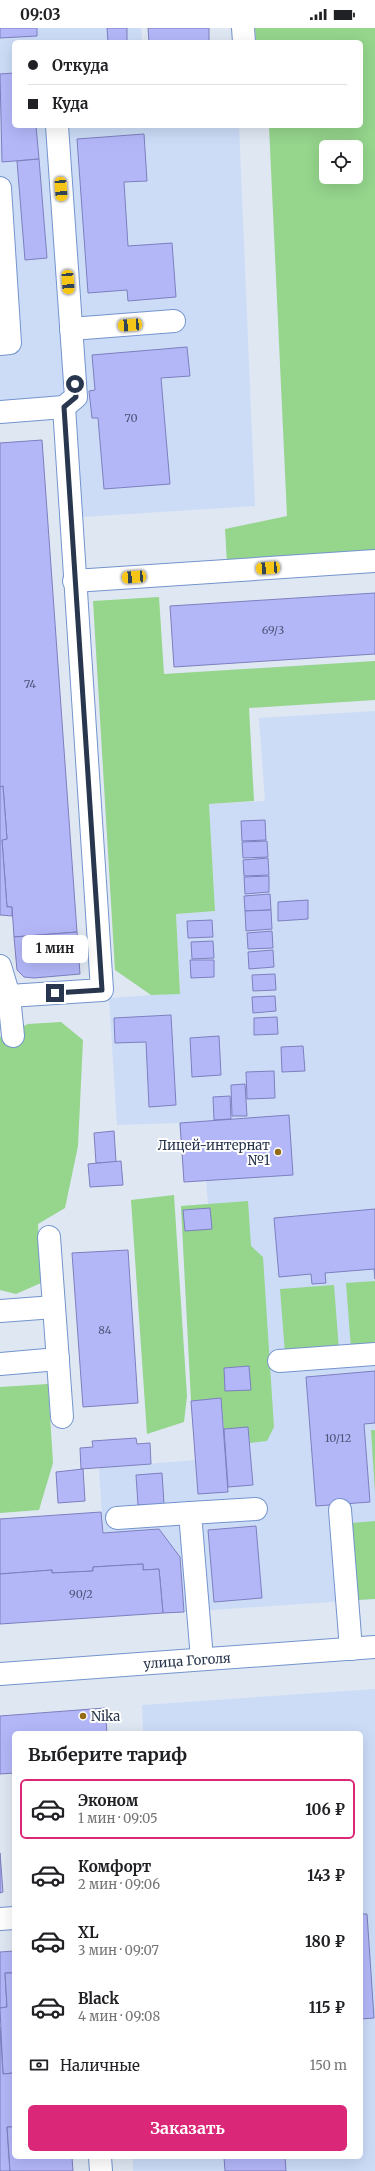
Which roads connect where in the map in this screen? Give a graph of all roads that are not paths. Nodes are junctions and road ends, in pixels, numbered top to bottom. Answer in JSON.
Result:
{"nodes":[{"id":1,"x":244,"y":28,"type":"edge"},
{"id":2,"x":244,"y":40,"type":"edge"},
{"id":3,"x":57,"y":128,"type":"edge"},
{"id":4,"x":0,"y":188,"type":"edge"},
{"id":5,"x":174,"y":321,"type":"dead end"},
{"id":6,"x":71,"y":329,"type":"junction"},
{"id":7,"x":0,"y":344,"type":"edge"},
{"id":8,"x":64,"y":407,"type":"junction"},
{"id":9,"x":0,"y":412,"type":"edge"},
{"id":10,"x":375,"y":561,"type":"edge"},
{"id":11,"x":74,"y":581,"type":"junction"},
{"id":12,"x":0,"y":966,"type":"edge"},
{"id":13,"x":9,"y":996,"type":"junction"},
{"id":14,"x":13,"y":1036,"type":"dead end"},
{"id":15,"x":49,"y":1237,"type":"dead end"},
{"id":16,"x":54,"y":1307,"type":"junction"},
{"id":17,"x":0,"y":1311,"type":"edge"},
{"id":18,"x":375,"y":1354,"type":"edge"},
{"id":19,"x":58,"y":1359,"type":"junction"},
{"id":20,"x":279,"y":1361,"type":"dead end"},
{"id":21,"x":0,"y":1364,"type":"edge"},
{"id":22,"x":62,"y":1417,"type":"dead end"},
{"id":23,"x":256,"y":1508,"type":"dead end"},
{"id":24,"x":340,"y":1510,"type":"dead end"},
{"id":25,"x":190,"y":1513,"type":"junction"},
{"id":26,"x":117,"y":1518,"type":"dead end"},
{"id":27,"x":375,"y":1647,"type":"edge"},
{"id":28,"x":351,"y":1649,"type":"junction"},
{"id":29,"x":202,"y":1660,"type":"junction"},
{"id":30,"x":0,"y":1674,"type":"edge"},
{"id":31,"x":12,"y":1918,"type":"edge"},
{"id":32,"x":0,"y":1919,"type":"edge"},
{"id":33,"x":100,"y":2159,"type":"edge"},
{"id":34,"x":101,"y":2171,"type":"edge"}],
"edges":[{"from":1,"to":2,"type":"street"},
{"from":3,"to":6,"type":"street"},
{"from":4,"to":7,"type":"street"},
{"from":5,"to":6,"type":"street"},
{"from":6,"to":8,"type":"street"},
{"from":8,"to":9,"type":"street"},
{"from":8,"to":11,"type":"street"},
{"from":10,"to":11,"type":"street"},
{"from":11,"to":13,"type":"street"},
{"from":12,"to":13,"type":"street"},
{"from":13,"to":14,"type":"street"},
{"from":15,"to":16,"type":"street"},
{"from":16,"to":17,"type":"street"},
{"from":16,"to":19,"type":"street"},
{"from":18,"to":20,"type":"street"},
{"from":19,"to":21,"type":"street"},
{"from":19,"to":22,"type":"street"},
{"from":23,"to":25,"type":"street"},
{"from":24,"to":28,"type":"street"},
{"from":25,"to":26,"type":"street"},
{"from":25,"to":29,"type":"street"},
{"from":27,"to":28,"type":"street","name":"улица Гоголя"},
{"from":28,"to":29,"type":"street","name":"улица Гоголя"},
{"from":29,"to":30,"type":"street","name":"улица Гоголя"},
{"from":31,"to":32,"type":"street"},
{"from":33,"to":34,"type":"street"}]}
